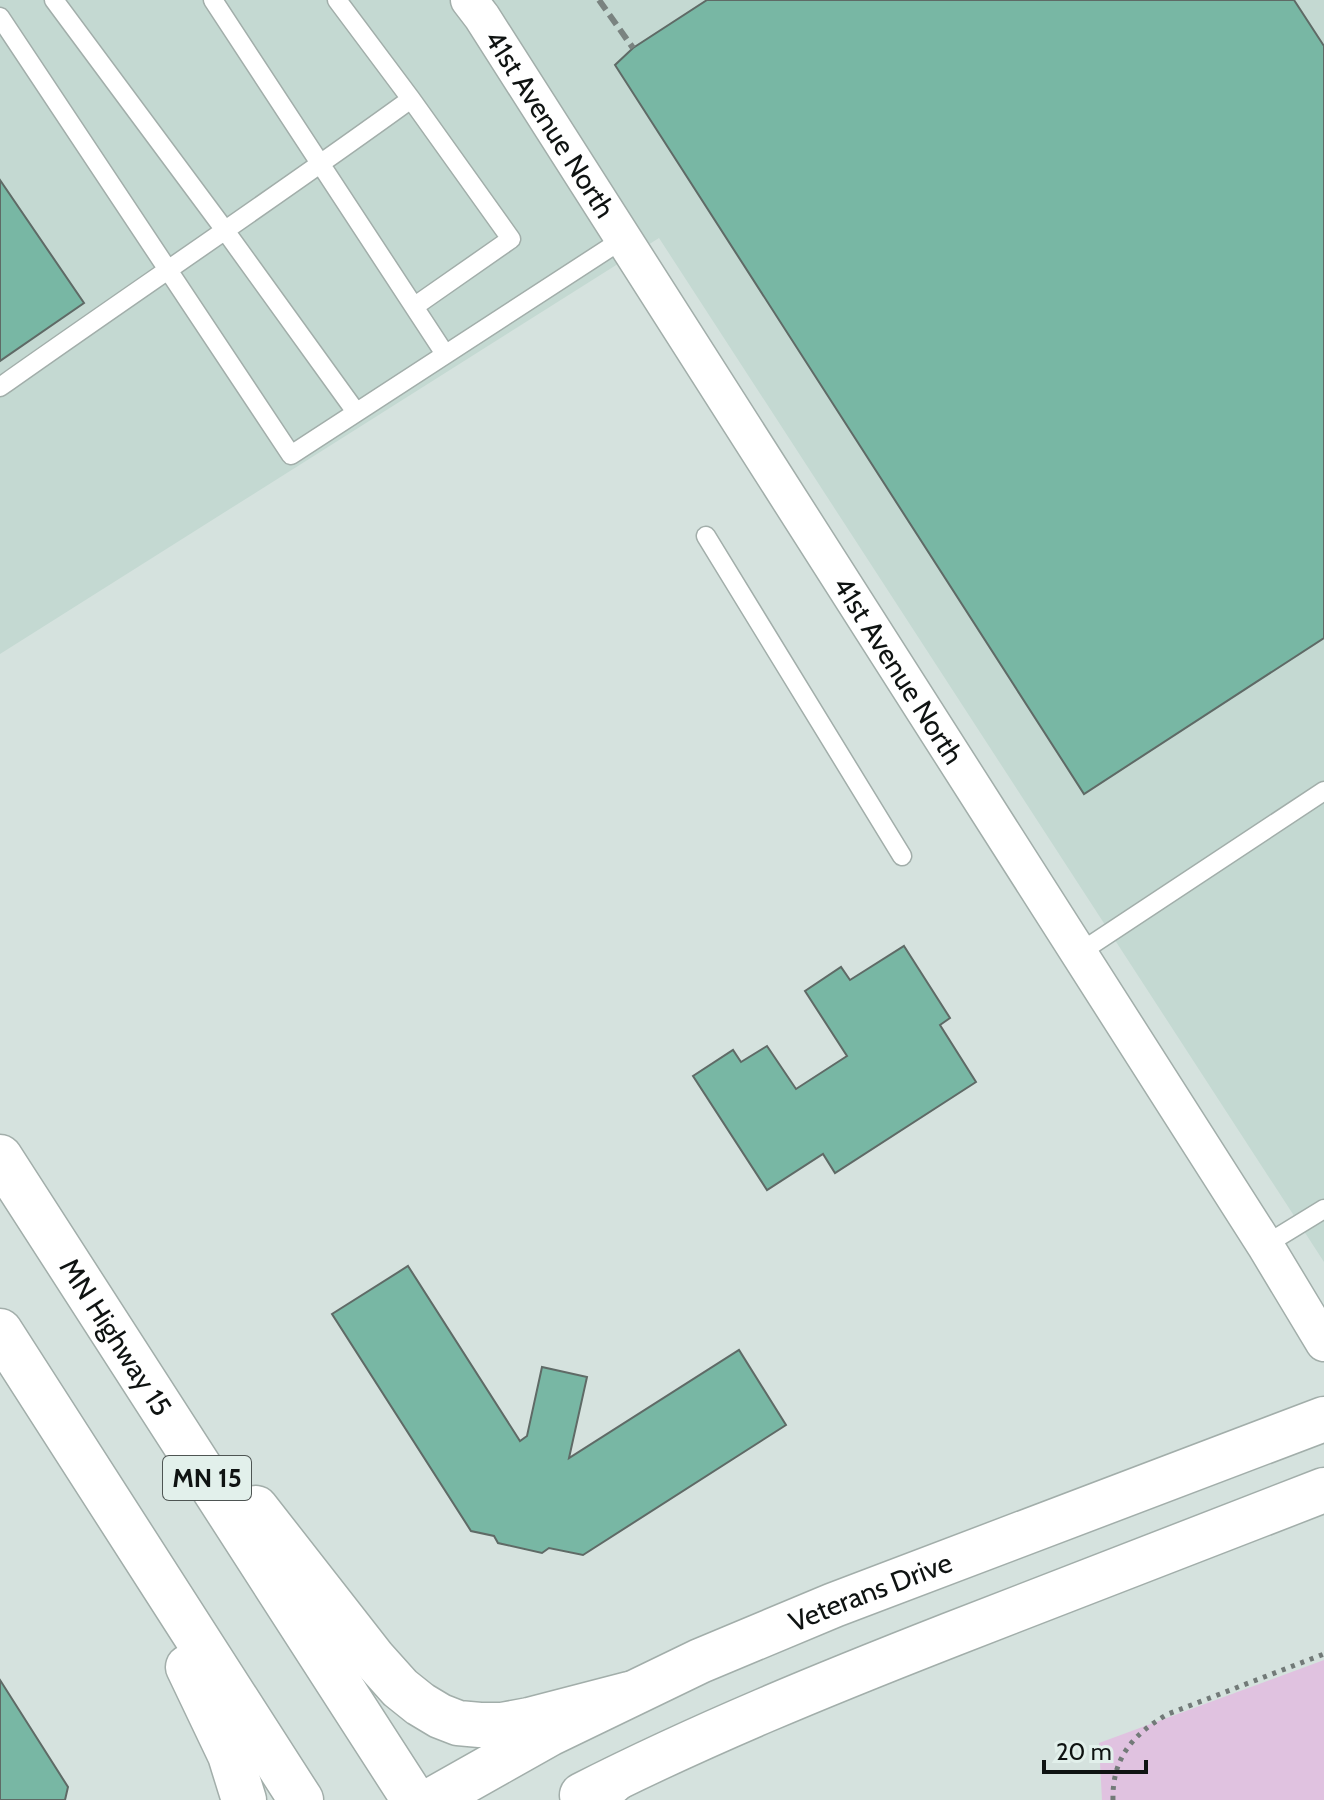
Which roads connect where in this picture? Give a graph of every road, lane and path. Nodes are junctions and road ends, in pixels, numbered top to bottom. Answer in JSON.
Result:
{"nodes":[{"id":1,"x":54,"y":0,"type":"edge"},
{"id":2,"x":213,"y":0,"type":"edge"},
{"id":3,"x":337,"y":0,"type":"edge"},
{"id":4,"x":469,"y":0,"type":"edge"},
{"id":5,"x":0,"y":17,"type":"edge"},
{"id":6,"x":411,"y":99,"type":"junction"},
{"id":7,"x":321,"y":164,"type":"junction"},
{"id":8,"x":224,"y":229,"type":"junction"},
{"id":9,"x":623,"y":239,"type":"junction"},
{"id":10,"x":167,"y":269,"type":"junction"},
{"id":11,"x":415,"y":306,"type":"junction"},
{"id":12,"x":445,"y":354,"type":"junction"},
{"id":13,"x":0,"y":387,"type":"edge"},
{"id":14,"x":356,"y":412,"type":"junction"},
{"id":15,"x":706,"y":536,"type":"dead end"},
{"id":16,"x":1324,"y":791,"type":"edge"},
{"id":17,"x":902,"y":856,"type":"dead end"},
{"id":18,"x":1079,"y":953,"type":"junction"},
{"id":19,"x":0,"y":1157,"type":"edge"},
{"id":20,"x":1324,"y":1209,"type":"edge"},
{"id":21,"x":1265,"y":1245,"type":"junction"},
{"id":22,"x":85,"y":1289,"type":"junction"},
{"id":23,"x":0,"y":1331,"type":"edge"},
{"id":24,"x":1324,"y":1343,"type":"edge"},
{"id":25,"x":1324,"y":1419,"type":"edge"},
{"id":26,"x":1324,"y":1490,"type":"edge"},
{"id":27,"x":112,"y":1505,"type":"junction"},
{"id":28,"x":1324,"y":1654,"type":"edge"},
{"id":29,"x":629,"y":1694,"type":"junction"},
{"id":30,"x":603,"y":1789,"type":"edge"},
{"id":31,"x":244,"y":1800,"type":"edge"},
{"id":32,"x":301,"y":1800,"type":"edge"},
{"id":33,"x":414,"y":1800,"type":"edge"},
{"id":34,"x":432,"y":1800,"type":"edge"},
{"id":35,"x":573,"y":1800,"type":"edge"},
{"id":36,"x":1113,"y":1800,"type":"edge"}],
"edges":[{"from":1,"to":8,"type":"lane"},
{"from":2,"to":7,"type":"lane"},
{"from":3,"to":6,"type":"lane"},
{"from":4,"to":9,"type":"street","name":"41st Avenue North"},
{"from":5,"to":10,"type":"lane"},
{"from":6,"to":7,"type":"lane"},
{"from":6,"to":11,"type":"lane"},
{"from":7,"to":8,"type":"lane"},
{"from":7,"to":11,"type":"lane"},
{"from":8,"to":10,"type":"lane"},
{"from":8,"to":14,"type":"lane"},
{"from":9,"to":12,"type":"lane"},
{"from":9,"to":18,"type":"street","name":"41st Avenue North"},
{"from":10,"to":13,"type":"lane"},
{"from":10,"to":14,"type":"lane"},
{"from":11,"to":12,"type":"lane"},
{"from":12,"to":14,"type":"lane"},
{"from":15,"to":17,"type":"lane"},
{"from":16,"to":18,"type":"lane"},
{"from":18,"to":21,"type":"street","name":"41st Avenue North"},
{"from":19,"to":22,"type":"main road","name":"MN Highway 15","number":"MN 15"},
{"from":20,"to":21,"type":"lane"},
{"from":21,"to":24,"type":"street","name":"41st Avenue North"},
{"from":22,"to":29,"type":"main road"},
{"from":22,"to":33,"type":"main road","name":"MN Highway 15","number":"MN 15"},
{"from":23,"to":27,"type":"main road"},
{"from":25,"to":29,"type":"main road","name":"Veterans Drive"},
{"from":26,"to":30,"type":"main road"},
{"from":27,"to":31,"type":"main road"},
{"from":27,"to":32,"type":"main road"},
{"from":28,"to":36,"type":"path"},
{"from":29,"to":34,"type":"main road","name":"Veterans Drive"},
{"from":30,"to":35,"type":"main road"}]}
